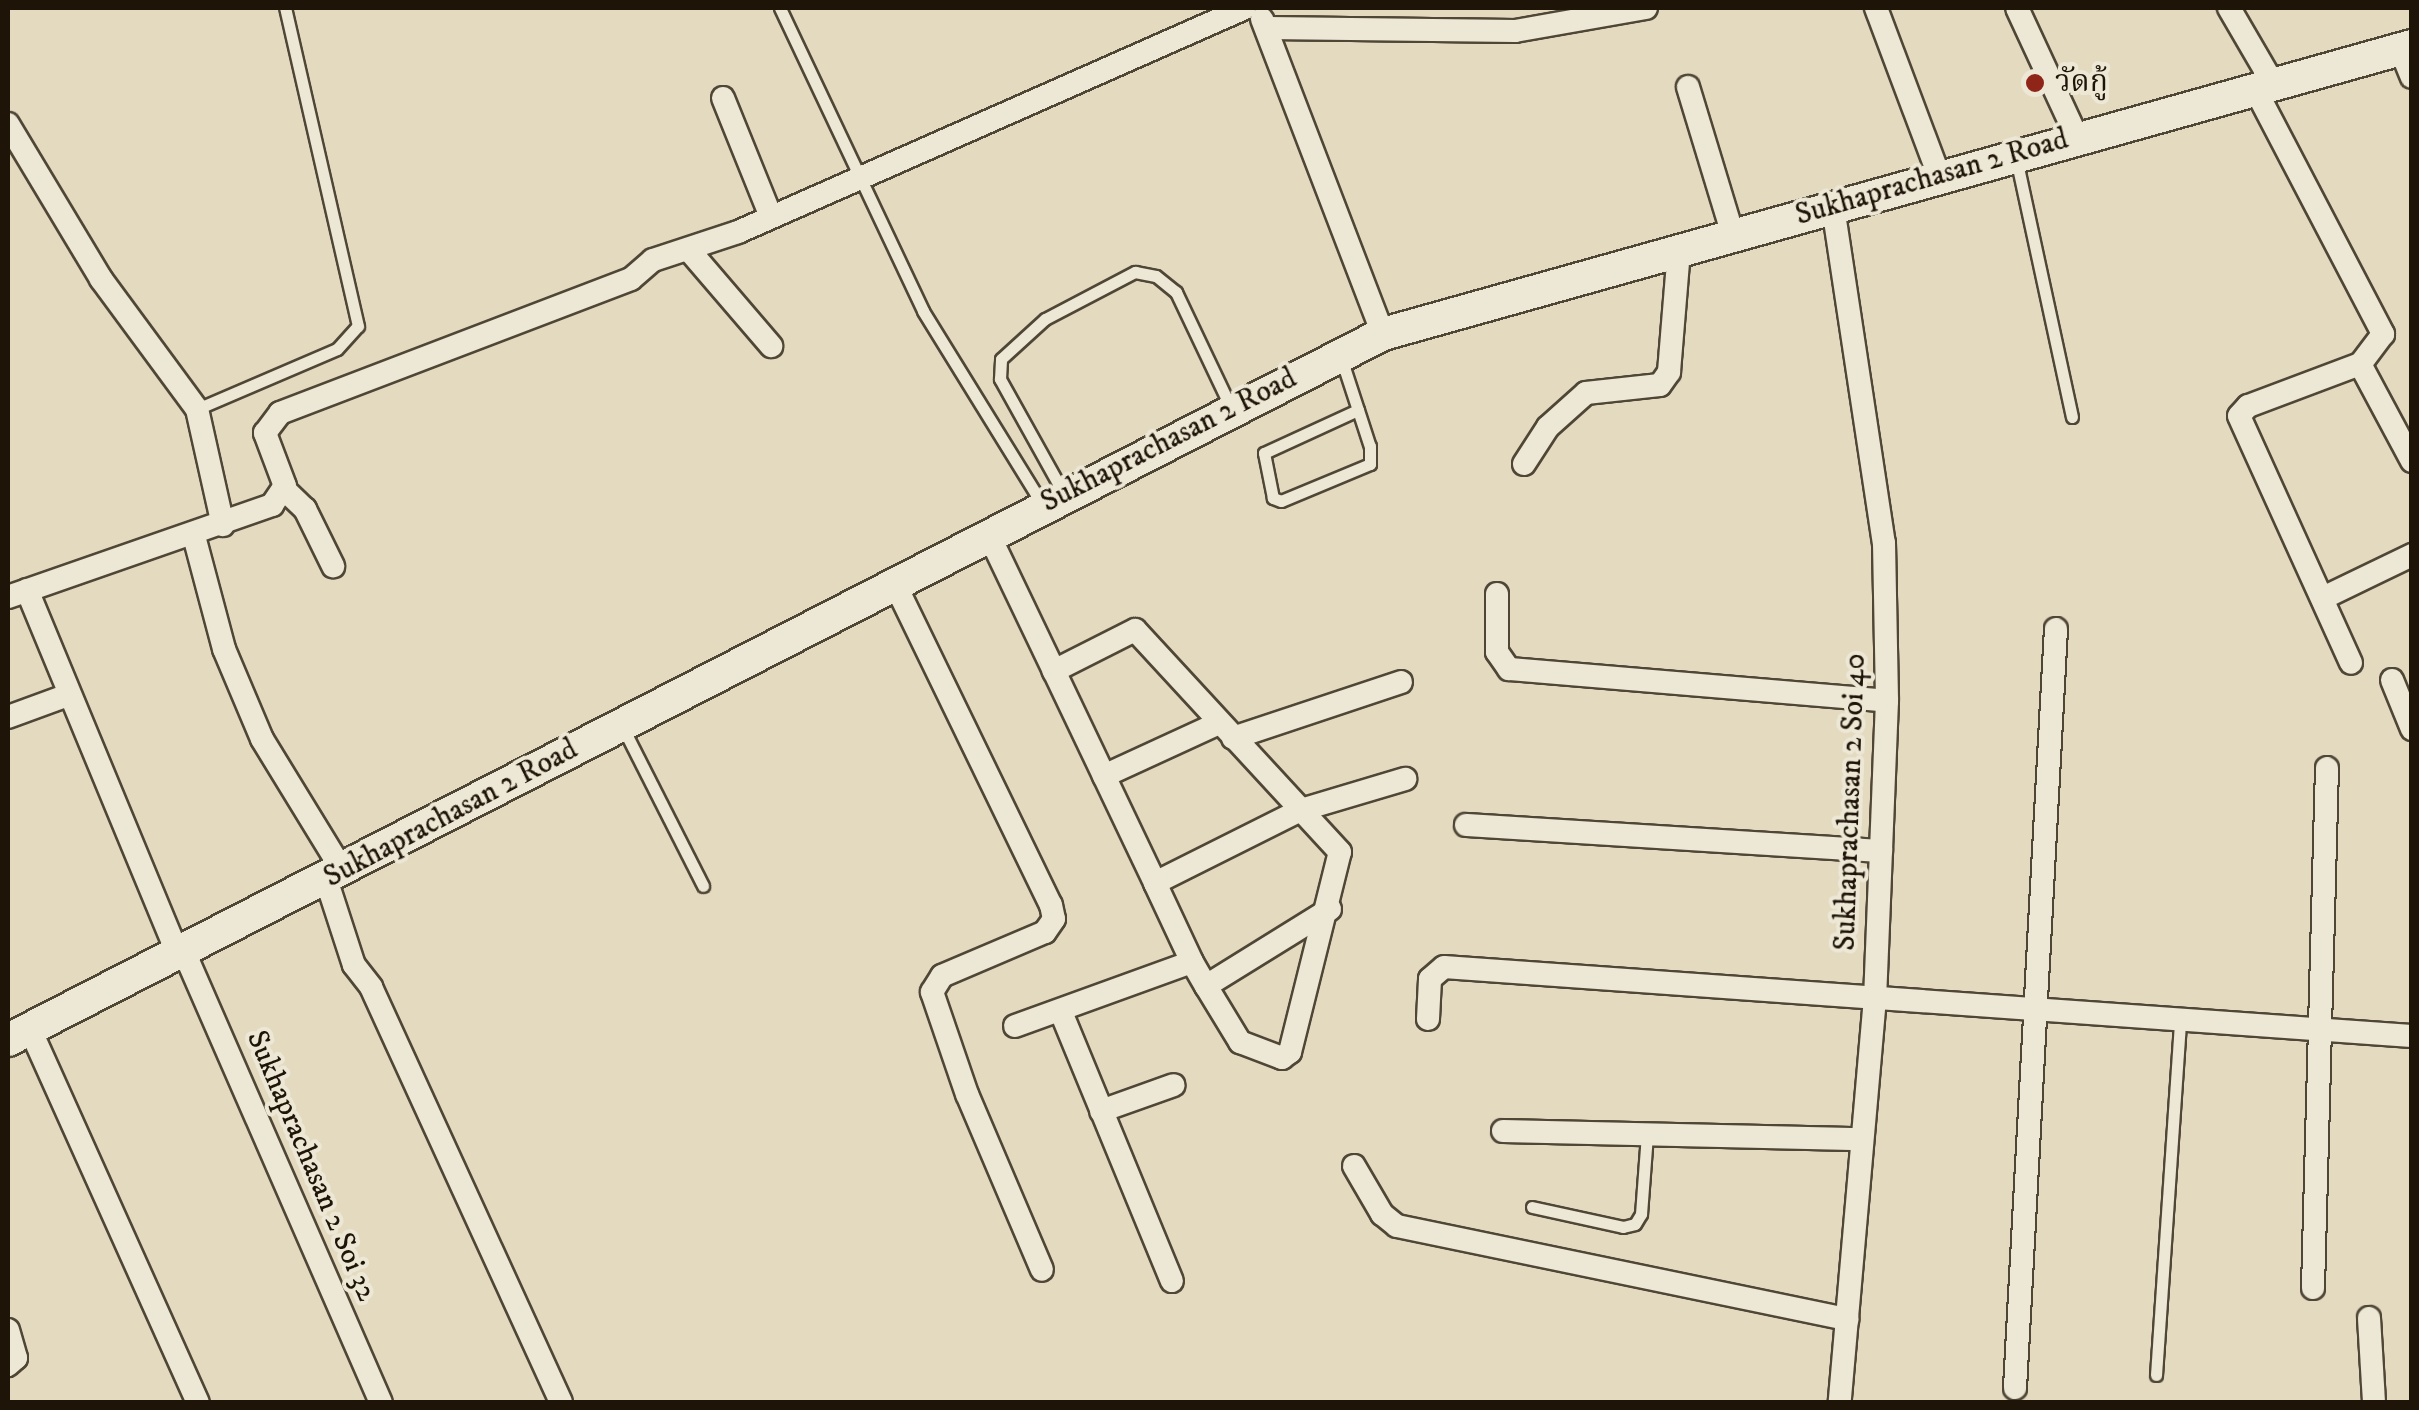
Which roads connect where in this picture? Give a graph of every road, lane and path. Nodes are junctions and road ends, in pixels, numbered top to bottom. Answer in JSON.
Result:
{"nodes":[{"id":1,"x":286,"y":8,"type":"edge"},
{"id":2,"x":780,"y":8,"type":"edge"},
{"id":3,"x":1245,"y":8,"type":"edge"},
{"id":4,"x":1646,"y":8,"type":"edge"},
{"id":5,"x":1876,"y":8,"type":"edge"},
{"id":6,"x":2017,"y":8,"type":"edge"},
{"id":7,"x":2229,"y":8,"type":"edge"},
{"id":8,"x":1427,"y":17,"type":"edge"},
{"id":9,"x":1262,"y":18,"type":"edge"},
{"id":10,"x":2408,"y":57,"type":"edge"},
{"id":11,"x":2263,"y":84,"type":"junction"},
{"id":12,"x":1688,"y":87,"type":"dead end"},
{"id":13,"x":724,"y":98,"type":"dead end"},
{"id":14,"x":8,"y":124,"type":"edge"},
{"id":15,"x":2077,"y":137,"type":"junction"},
{"id":16,"x":2016,"y":154,"type":"junction"},
{"id":17,"x":864,"y":173,"type":"junction"},
{"id":18,"x":1939,"y":176,"type":"junction"},
{"id":19,"x":1833,"y":206,"type":"junction"},
{"id":20,"x":770,"y":217,"type":"junction"},
{"id":21,"x":1734,"y":235,"type":"junction"},
{"id":22,"x":688,"y":249,"type":"junction"},
{"id":23,"x":1679,"y":250,"type":"junction"},
{"id":24,"x":1383,"y":334,"type":"junction"},
{"id":25,"x":771,"y":346,"type":"dead end"},
{"id":26,"x":1340,"y":355,"type":"junction"},
{"id":27,"x":2360,"y":364,"type":"junction"},
{"id":28,"x":1232,"y":408,"type":"junction"},
{"id":29,"x":196,"y":409,"type":"junction"},
{"id":30,"x":1358,"y":410,"type":"junction"},
{"id":31,"x":2072,"y":418,"type":"dead end"},
{"id":32,"x":2412,"y":461,"type":"edge"},
{"id":33,"x":1524,"y":464,"type":"dead end"},
{"id":34,"x":285,"y":490,"type":"junction"},
{"id":35,"x":1054,"y":499,"type":"junction"},
{"id":36,"x":223,"y":525,"type":"junction"},
{"id":37,"x":988,"y":533,"type":"junction"},
{"id":38,"x":194,"y":536,"type":"junction"},
{"id":39,"x":2412,"y":555,"type":"edge"},
{"id":40,"x":333,"y":566,"type":"dead end"},
{"id":41,"x":892,"y":580,"type":"junction"},
{"id":42,"x":18,"y":593,"type":"edge"},
{"id":43,"x":1498,"y":594,"type":"dead end"},
{"id":44,"x":2325,"y":598,"type":"junction"},
{"id":45,"x":2056,"y":629,"type":"dead end"},
{"id":46,"x":2351,"y":663,"type":"dead end"},
{"id":47,"x":1054,"y":671,"type":"junction"},
{"id":48,"x":2392,"y":680,"type":"dead end"},
{"id":49,"x":1401,"y":682,"type":"dead end"},
{"id":50,"x":68,"y":695,"type":"junction"},
{"id":51,"x":1887,"y":701,"type":"junction"},
{"id":52,"x":8,"y":717,"type":"edge"},
{"id":53,"x":622,"y":724,"type":"junction"},
{"id":54,"x":2412,"y":729,"type":"edge"},
{"id":55,"x":1226,"y":731,"type":"junction"},
{"id":56,"x":2327,"y":768,"type":"dead end"},
{"id":57,"x":1104,"y":776,"type":"junction"},
{"id":58,"x":1405,"y":779,"type":"dead end"},
{"id":59,"x":1300,"y":810,"type":"junction"},
{"id":60,"x":1466,"y":825,"type":"dead end"},
{"id":61,"x":1881,"y":851,"type":"junction"},
{"id":62,"x":334,"y":875,"type":"junction"},
{"id":63,"x":1155,"y":883,"type":"junction"},
{"id":64,"x":703,"y":886,"type":"dead end"},
{"id":65,"x":1330,"y":909,"type":"junction"},
{"id":66,"x":182,"y":955,"type":"junction"},
{"id":67,"x":1192,"y":962,"type":"junction"},
{"id":68,"x":1206,"y":986,"type":"junction"},
{"id":69,"x":1874,"y":998,"type":"junction"},
{"id":70,"x":2032,"y":1010,"type":"junction"},
{"id":71,"x":1062,"y":1012,"type":"junction"},
{"id":72,"x":1428,"y":1019,"type":"dead end"},
{"id":73,"x":2180,"y":1021,"type":"junction"},
{"id":74,"x":1015,"y":1026,"type":"dead end"},
{"id":75,"x":2322,"y":1031,"type":"junction"},
{"id":76,"x":19,"y":1034,"type":"edge"},
{"id":77,"x":2412,"y":1036,"type":"edge"},
{"id":78,"x":1174,"y":1085,"type":"dead end"},
{"id":79,"x":1101,"y":1111,"type":"junction"},
{"id":80,"x":1503,"y":1130,"type":"dead end"},
{"id":81,"x":1646,"y":1134,"type":"junction"},
{"id":82,"x":1862,"y":1138,"type":"junction"},
{"id":83,"x":1354,"y":1166,"type":"dead end"},
{"id":84,"x":1532,"y":1208,"type":"dead end"},
{"id":85,"x":1042,"y":1270,"type":"dead end"},
{"id":86,"x":1172,"y":1282,"type":"dead end"},
{"id":87,"x":2313,"y":1288,"type":"dead end"},
{"id":88,"x":2369,"y":1318,"type":"dead end"},
{"id":89,"x":1847,"y":1319,"type":"junction"},
{"id":90,"x":8,"y":1330,"type":"edge"},
{"id":91,"x":8,"y":1365,"type":"edge"},
{"id":92,"x":2156,"y":1375,"type":"dead end"},
{"id":93,"x":2015,"y":1388,"type":"dead end"},
{"id":94,"x":198,"y":1402,"type":"edge"},
{"id":95,"x":381,"y":1402,"type":"edge"},
{"id":96,"x":561,"y":1402,"type":"edge"},
{"id":97,"x":1840,"y":1402,"type":"edge"},
{"id":98,"x":2374,"y":1402,"type":"edge"}],
"edges":[{"from":1,"to":29,"type":"lane"},
{"from":2,"to":17,"type":"lane"},
{"from":3,"to":17,"type":"street"},
{"from":4,"to":8,"type":"street"},
{"from":5,"to":18,"type":"street"},
{"from":6,"to":15,"type":"street"},
{"from":7,"to":11,"type":"street"},
{"from":8,"to":9,"type":"street"},
{"from":9,"to":24,"type":"street"},
{"from":10,"to":11,"type":"street","name":"Sukhaprachasan 2 Road"},
{"from":11,"to":15,"type":"street","name":"Sukhaprachasan 2 Road"},
{"from":11,"to":27,"type":"street"},
{"from":12,"to":21,"type":"street"},
{"from":13,"to":20,"type":"street"},
{"from":14,"to":29,"type":"street"},
{"from":15,"to":16,"type":"street","name":"Sukhaprachasan 2 Road"},
{"from":16,"to":18,"type":"street","name":"Sukhaprachasan 2 Road"},
{"from":16,"to":31,"type":"lane"},
{"from":17,"to":20,"type":"street"},
{"from":17,"to":35,"type":"lane"},
{"from":18,"to":19,"type":"street","name":"Sukhaprachasan 2 Road"},
{"from":19,"to":21,"type":"street","name":"Sukhaprachasan 2 Road"},
{"from":19,"to":51,"type":"street","name":"Sukhaprachasan 2 Soi 40"},
{"from":20,"to":22,"type":"street"},
{"from":21,"to":23,"type":"street","name":"Sukhaprachasan 2 Road"},
{"from":22,"to":25,"type":"street"},
{"from":22,"to":34,"type":"street"},
{"from":23,"to":24,"type":"street","name":"Sukhaprachasan 2 Road"},
{"from":23,"to":33,"type":"street"},
{"from":24,"to":26,"type":"street","name":"Sukhaprachasan 2 Road"},
{"from":26,"to":28,"type":"street","name":"Sukhaprachasan 2 Road"},
{"from":26,"to":30,"type":"lane"},
{"from":27,"to":32,"type":"street"},
{"from":27,"to":44,"type":"street"},
{"from":28,"to":35,"type":"street","name":"Sukhaprachasan 2 Road"},
{"from":28,"to":35,"type":"lane"},
{"from":29,"to":36,"type":"street"},
{"from":30,"to":30,"type":"lane"},
{"from":34,"to":36,"type":"street"},
{"from":34,"to":40,"type":"street"},
{"from":35,"to":37,"type":"street","name":"Sukhaprachasan 2 Road"},
{"from":36,"to":38,"type":"street"},
{"from":37,"to":41,"type":"street","name":"Sukhaprachasan 2 Road"},
{"from":37,"to":47,"type":"street"},
{"from":38,"to":42,"type":"street"},
{"from":38,"to":62,"type":"street"},
{"from":39,"to":44,"type":"street"},
{"from":41,"to":53,"type":"street","name":"Sukhaprachasan 2 Road"},
{"from":41,"to":85,"type":"street"},
{"from":42,"to":50,"type":"street","name":"Sukhaprachasan 2 Soi 32"},
{"from":43,"to":51,"type":"street"},
{"from":44,"to":46,"type":"street"},
{"from":45,"to":70,"type":"street"},
{"from":47,"to":55,"type":"street"},
{"from":47,"to":57,"type":"street"},
{"from":48,"to":54,"type":"street"},
{"from":49,"to":55,"type":"street"},
{"from":50,"to":52,"type":"street"},
{"from":50,"to":66,"type":"street","name":"Sukhaprachasan 2 Soi 32"},
{"from":51,"to":61,"type":"street","name":"Sukhaprachasan 2 Soi 40"},
{"from":53,"to":62,"type":"street","name":"Sukhaprachasan 2 Road"},
{"from":53,"to":64,"type":"lane"},
{"from":55,"to":57,"type":"street"},
{"from":55,"to":59,"type":"street"},
{"from":56,"to":75,"type":"street"},
{"from":57,"to":63,"type":"street"},
{"from":58,"to":59,"type":"street"},
{"from":59,"to":63,"type":"street"},
{"from":59,"to":65,"type":"street"},
{"from":60,"to":61,"type":"street"},
{"from":61,"to":69,"type":"street","name":"Sukhaprachasan 2 Soi 40"},
{"from":62,"to":66,"type":"street","name":"Sukhaprachasan 2 Road"},
{"from":62,"to":96,"type":"street"},
{"from":63,"to":67,"type":"street"},
{"from":65,"to":68,"type":"street"},
{"from":65,"to":68,"type":"street"},
{"from":66,"to":76,"type":"street","name":"Sukhaprachasan 2 Road"},
{"from":66,"to":95,"type":"street","name":"Sukhaprachasan 2 Soi 32"},
{"from":67,"to":68,"type":"street"},
{"from":67,"to":71,"type":"street"},
{"from":69,"to":70,"type":"street"},
{"from":69,"to":72,"type":"street"},
{"from":69,"to":82,"type":"street","name":"Sukhaprachasan 2 Soi 40"},
{"from":70,"to":73,"type":"street"},
{"from":70,"to":93,"type":"street"},
{"from":71,"to":74,"type":"street"},
{"from":71,"to":79,"type":"street"},
{"from":73,"to":75,"type":"street"},
{"from":73,"to":92,"type":"lane"},
{"from":75,"to":77,"type":"street"},
{"from":75,"to":87,"type":"street"},
{"from":76,"to":94,"type":"street"},
{"from":78,"to":79,"type":"street"},
{"from":79,"to":86,"type":"street"},
{"from":80,"to":81,"type":"street"},
{"from":81,"to":82,"type":"street"},
{"from":81,"to":84,"type":"lane"},
{"from":82,"to":89,"type":"street","name":"Sukhaprachasan 2 Soi 40"},
{"from":83,"to":89,"type":"street"},
{"from":88,"to":98,"type":"street"},
{"from":89,"to":97,"type":"street","name":"Sukhaprachasan 2 Soi 40"},
{"from":90,"to":91,"type":"street"}]}
